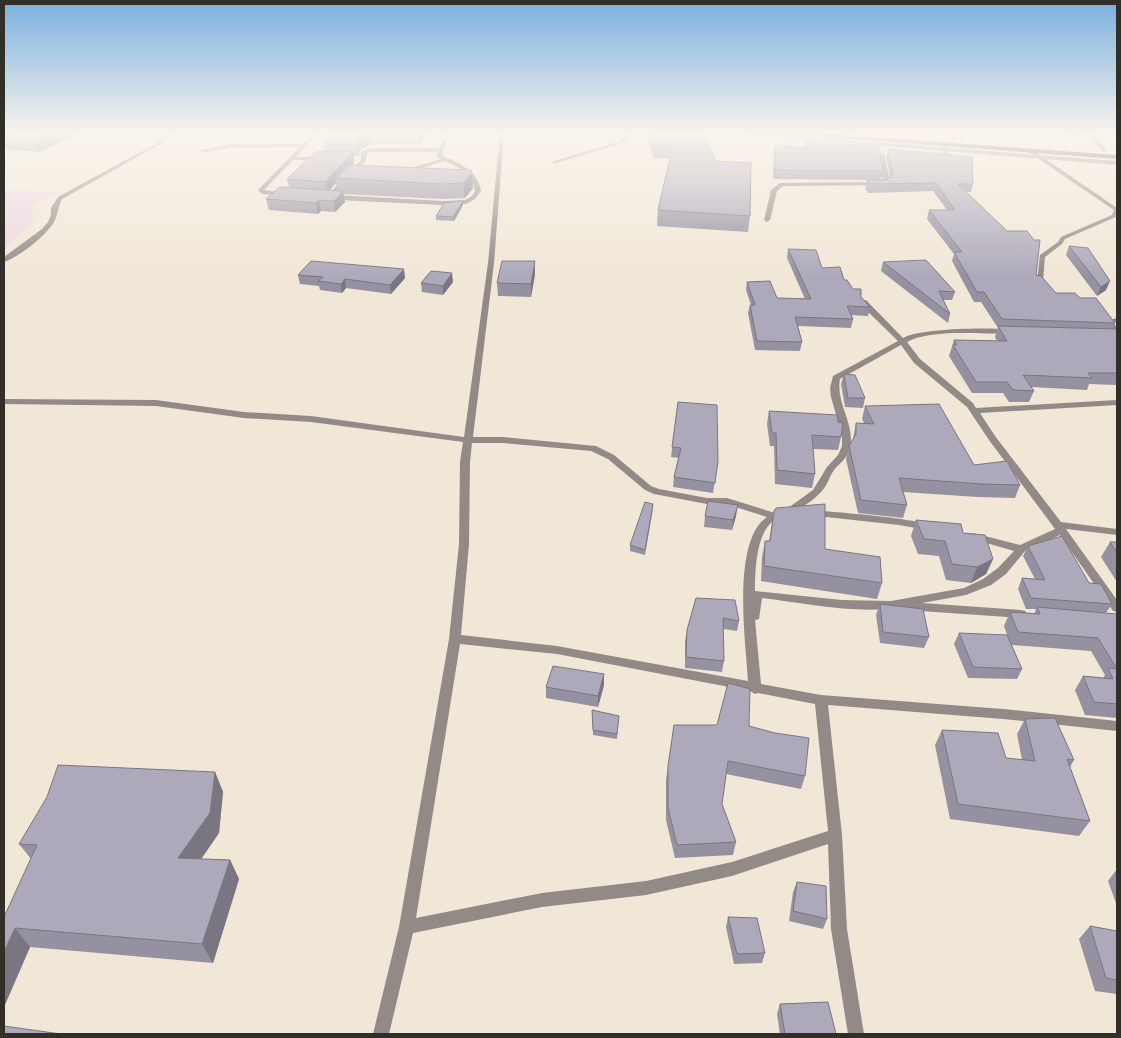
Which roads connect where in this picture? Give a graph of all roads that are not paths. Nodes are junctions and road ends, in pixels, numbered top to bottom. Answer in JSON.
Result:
{"nodes":[{"id":1,"x":92,"y":180,"type":"edge"},
{"id":2,"x":271,"y":180,"type":"edge"},
{"id":3,"x":344,"y":180,"type":"edge"},
{"id":4,"x":476,"y":180,"type":"edge"},
{"id":5,"x":498,"y":180,"type":"edge"},
{"id":6,"x":887,"y":180,"type":"edge"},
{"id":7,"x":1071,"y":180,"type":"edge"},
{"id":8,"x":295,"y":195,"type":"edge"},
{"id":9,"x":323,"y":197,"type":"edge"},
{"id":10,"x":332,"y":197,"type":"junction"},
{"id":11,"x":1116,"y":212,"type":"edge"},
{"id":12,"x":767,"y":220,"type":"dead end"},
{"id":13,"x":1117,"y":224,"type":"edge"},
{"id":14,"x":4,"y":260,"type":"edge"},
{"id":15,"x":1046,"y":290,"type":"edge"},
{"id":16,"x":863,"y":302,"type":"edge"},
{"id":17,"x":1117,"y":320,"type":"edge"},
{"id":18,"x":1015,"y":333,"type":"edge"},
{"id":19,"x":1117,"y":333,"type":"edge"},
{"id":20,"x":1108,"y":337,"type":"edge"},
{"id":21,"x":1117,"y":337,"type":"edge"},
{"id":22,"x":902,"y":341,"type":"junction"},
{"id":23,"x":4,"y":402,"type":"edge"},
{"id":24,"x":1117,"y":402,"type":"edge"},
{"id":25,"x":973,"y":411,"type":"junction"},
{"id":26,"x":468,"y":440,"type":"junction"},
{"id":27,"x":789,"y":511,"type":"junction"},
{"id":28,"x":775,"y":516,"type":"junction"},
{"id":29,"x":934,"y":528,"type":"edge"},
{"id":30,"x":1059,"y":528,"type":"junction"},
{"id":31,"x":1117,"y":532,"type":"edge"},
{"id":32,"x":960,"y":533,"type":"edge"},
{"id":33,"x":1021,"y":549,"type":"junction"},
{"id":34,"x":748,"y":588,"type":"junction"},
{"id":35,"x":892,"y":605,"type":"junction"},
{"id":36,"x":1117,"y":608,"type":"edge"},
{"id":37,"x":1029,"y":615,"type":"edge"},
{"id":38,"x":455,"y":638,"type":"junction"},
{"id":39,"x":751,"y":656,"type":"junction"},
{"id":40,"x":755,"y":689,"type":"junction"},
{"id":41,"x":822,"y":700,"type":"junction"},
{"id":42,"x":1117,"y":726,"type":"edge"},
{"id":43,"x":835,"y":835,"type":"junction"},
{"id":44,"x":407,"y":927,"type":"junction"},
{"id":45,"x":381,"y":1034,"type":"edge"},
{"id":46,"x":856,"y":1034,"type":"edge"}],
"edges":[{"from":1,"to":14,"type":"street"},
{"from":2,"to":8,"type":"street"},
{"from":3,"to":10,"type":"street"},
{"from":4,"to":10,"type":"street"},
{"from":5,"to":26,"type":"street"},
{"from":6,"to":12,"type":"street"},
{"from":7,"to":11,"type":"street"},
{"from":9,"to":10,"type":"street"},
{"from":11,"to":13,"type":"street"},
{"from":11,"to":15,"type":"street"},
{"from":16,"to":22,"type":"street"},
{"from":17,"to":19,"type":"street"},
{"from":18,"to":22,"type":"street"},
{"from":20,"to":21,"type":"street"},
{"from":22,"to":25,"type":"street"},
{"from":22,"to":27,"type":"street"},
{"from":23,"to":26,"type":"street"},
{"from":24,"to":25,"type":"street"},
{"from":25,"to":30,"type":"street"},
{"from":26,"to":28,"type":"street"},
{"from":26,"to":38,"type":"street"},
{"from":27,"to":28,"type":"street"},
{"from":27,"to":29,"type":"street"},
{"from":28,"to":34,"type":"street"},
{"from":30,"to":31,"type":"street"},
{"from":30,"to":33,"type":"street"},
{"from":30,"to":36,"type":"street"},
{"from":32,"to":33,"type":"street"},
{"from":33,"to":35,"type":"street"},
{"from":34,"to":35,"type":"street"},
{"from":34,"to":39,"type":"street"},
{"from":35,"to":37,"type":"street"},
{"from":35,"to":39,"type":"street"},
{"from":38,"to":40,"type":"street"},
{"from":38,"to":44,"type":"street"},
{"from":39,"to":40,"type":"street"},
{"from":40,"to":41,"type":"street"},
{"from":41,"to":42,"type":"street"},
{"from":41,"to":43,"type":"street"},
{"from":43,"to":44,"type":"street"},
{"from":43,"to":46,"type":"street"},
{"from":44,"to":45,"type":"street"}]}
